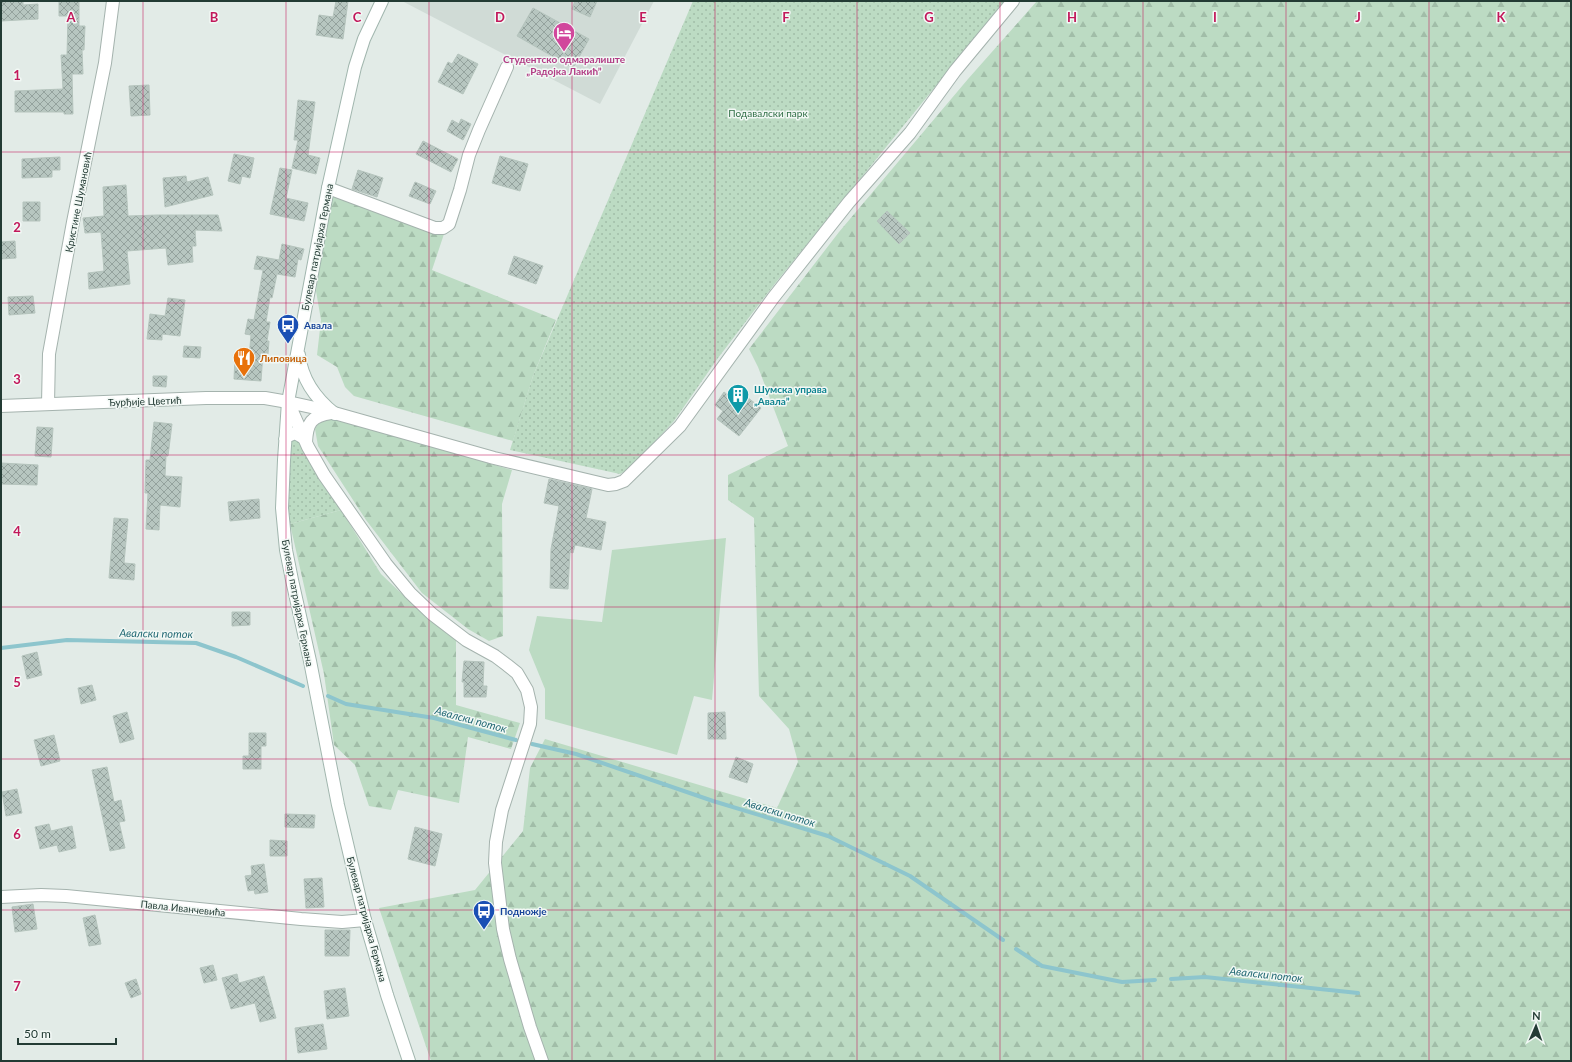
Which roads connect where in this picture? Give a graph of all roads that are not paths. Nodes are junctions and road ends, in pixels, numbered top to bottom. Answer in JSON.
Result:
{"nodes":[{"id":1,"x":113,"y":1,"type":"edge"},
{"id":2,"x":382,"y":1,"type":"edge"},
{"id":3,"x":1013,"y":1,"type":"edge"},
{"id":4,"x":507,"y":68,"type":"dead end"},
{"id":5,"x":328,"y":188,"type":"junction"},
{"id":6,"x":298,"y":345,"type":"junction"},
{"id":7,"x":288,"y":402,"type":"junction"},
{"id":8,"x":48,"y":404,"type":"junction"},
{"id":9,"x":1,"y":406,"type":"edge"},
{"id":10,"x":333,"y":413,"type":"junction"},
{"id":11,"x":285,"y":440,"type":"junction"},
{"id":12,"x":305,"y":440,"type":"junction"},
{"id":13,"x":1,"y":898,"type":"edge"},
{"id":14,"x":365,"y":920,"type":"junction"},
{"id":15,"x":410,"y":1061,"type":"edge"},
{"id":16,"x":542,"y":1061,"type":"edge"}],
"edges":[{"from":1,"to":8,"type":"street","name":"Кристине Шумановић"},
{"from":2,"to":5,"type":"street","name":"Булевар патријарха Германа"},
{"from":3,"to":10,"type":"street","name":"Ђурђије Цветић"},
{"from":4,"to":5,"type":"street"},
{"from":5,"to":6,"type":"street","name":"Булевар патријарха Германа"},
{"from":6,"to":7,"type":"street","name":"Булевар патријарха Германа"},
{"from":6,"to":10,"type":"street"},
{"from":7,"to":8,"type":"street","name":"Ђурђије Цветић"},
{"from":7,"to":10,"type":"street","name":"Ђурђије Цветић"},
{"from":7,"to":11,"type":"street","name":"Булевар патријарха Германа"},
{"from":7,"to":12,"type":"street"},
{"from":8,"to":9,"type":"street","name":"Ђурђије Цветић"},
{"from":10,"to":12,"type":"street"},
{"from":11,"to":12,"type":"street"},
{"from":11,"to":14,"type":"street","name":"Булевар патријарха Германа"},
{"from":12,"to":16,"type":"street"},
{"from":13,"to":14,"type":"street","name":"Павла Иванчевића"},
{"from":14,"to":15,"type":"street","name":"Булевар патријарха Германа"}]}
